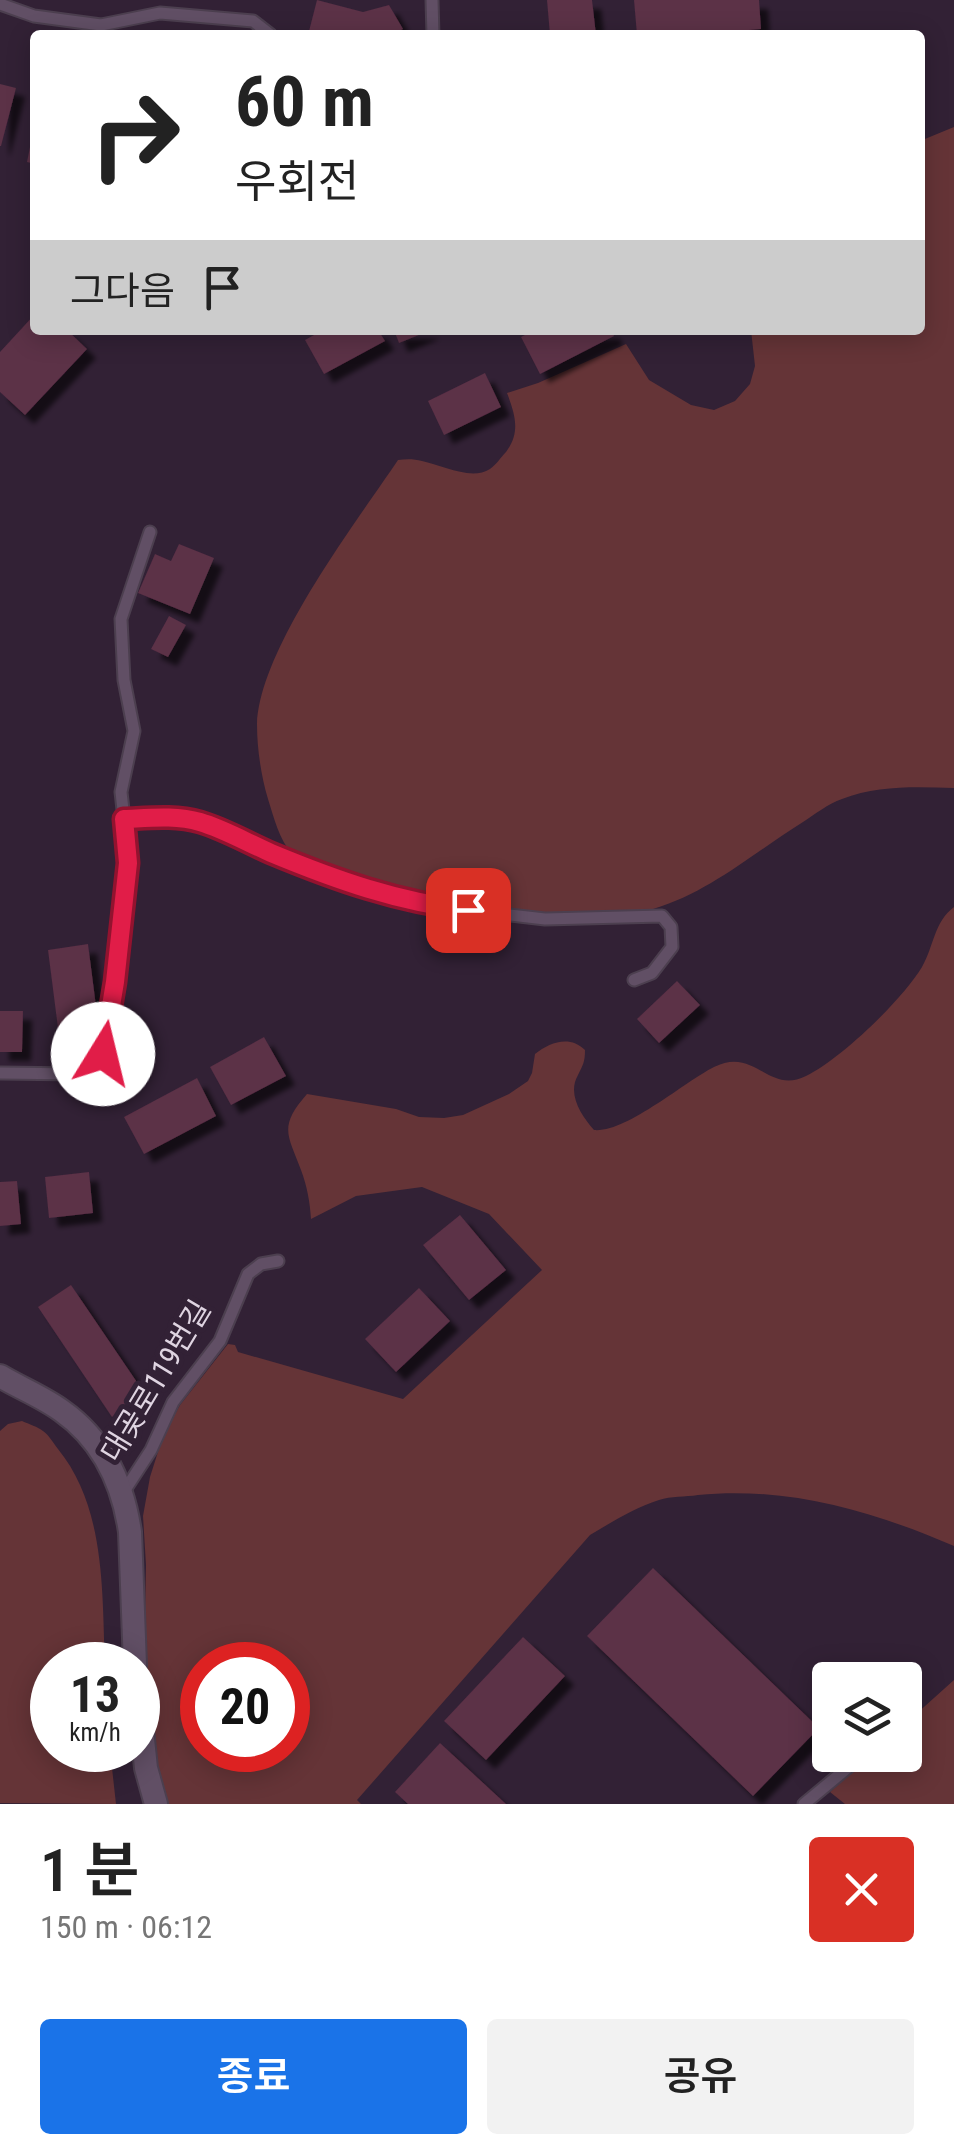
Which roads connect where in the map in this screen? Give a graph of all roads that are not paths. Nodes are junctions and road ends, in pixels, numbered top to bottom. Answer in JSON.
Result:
{"nodes":[{"id":1,"x":432,"y":0,"type":"edge"},
{"id":2,"x":0,"y":4,"type":"edge"},
{"id":3,"x":265,"y":30,"type":"edge"},
{"id":4,"x":432,"y":30,"type":"edge"},
{"id":5,"x":150,"y":532,"type":"dead end"},
{"id":6,"x":124,"y":819,"type":"junction"},
{"id":7,"x":634,"y":980,"type":"dead end"},
{"id":8,"x":0,"y":1073,"type":"edge"},
{"id":9,"x":278,"y":1261,"type":"dead end"},
{"id":10,"x":0,"y":1376,"type":"edge"},
{"id":11,"x":123,"y":1494,"type":"junction"},
{"id":12,"x":135,"y":1642,"type":"edge"},
{"id":13,"x":147,"y":1772,"type":"edge"},
{"id":14,"x":843,"y":1772,"type":"edge"},
{"id":15,"x":156,"y":1804,"type":"edge"},
{"id":16,"x":804,"y":1804,"type":"edge"}],
"edges":[{"from":1,"to":4,"type":"lane"},
{"from":2,"to":3,"type":"lane"},
{"from":5,"to":6,"type":"lane"},
{"from":6,"to":7,"type":"lane"},
{"from":6,"to":8,"type":"lane"},
{"from":9,"to":11,"type":"lane","name":"대곶로119번길"},
{"from":10,"to":11,"type":"street","name":"대곶로119번길"},
{"from":11,"to":12,"type":"street","name":"대곶로119번길"},
{"from":13,"to":15,"type":"street"},
{"from":14,"to":16,"type":"lane"}]}
